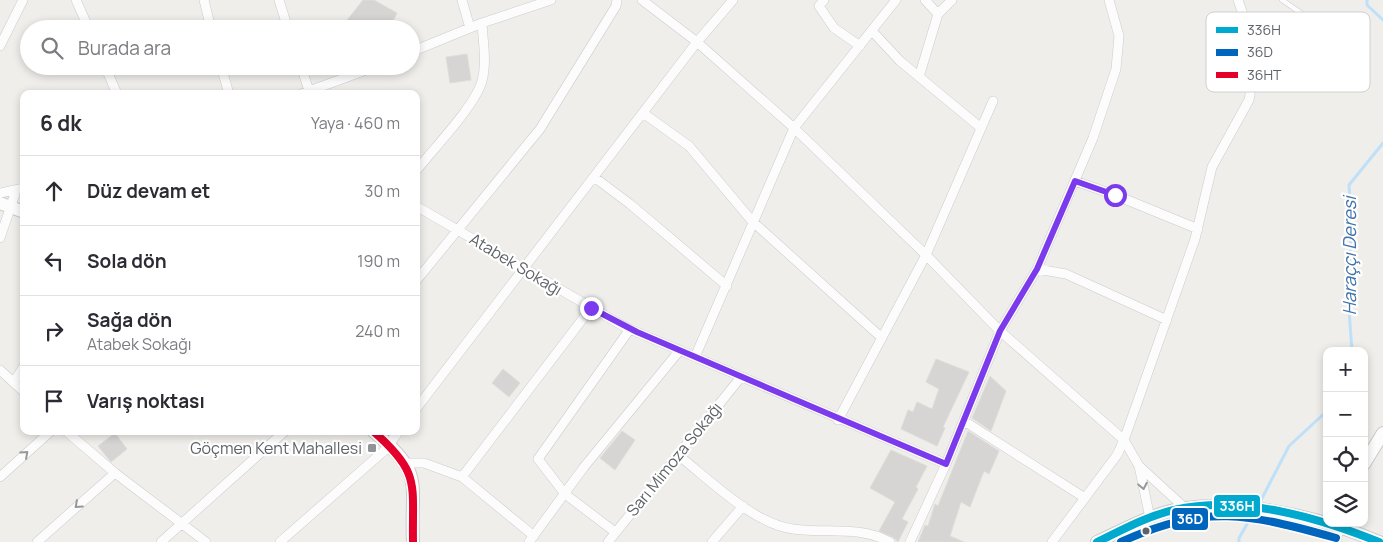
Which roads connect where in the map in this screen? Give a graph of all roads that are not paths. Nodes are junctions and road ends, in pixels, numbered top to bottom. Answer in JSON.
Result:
{"nodes":[{"id":1,"x":23,"y":0,"type":"edge"},
{"id":2,"x":76,"y":0,"type":"edge"},
{"id":3,"x":204,"y":0,"type":"edge"},
{"id":4,"x":279,"y":0,"type":"edge"},
{"id":5,"x":462,"y":0,"type":"edge"},
{"id":6,"x":551,"y":0,"type":"edge"},
{"id":7,"x":617,"y":0,"type":"edge"},
{"id":8,"x":642,"y":0,"type":"edge"},
{"id":9,"x":733,"y":0,"type":"edge"},
{"id":10,"x":824,"y":0,"type":"edge"},
{"id":11,"x":896,"y":0,"type":"edge"},
{"id":12,"x":925,"y":0,"type":"edge"},
{"id":13,"x":952,"y":0,"type":"edge"},
{"id":14,"x":1109,"y":0,"type":"edge"},
{"id":15,"x":1238,"y":0,"type":"edge"},
{"id":16,"x":1282,"y":0,"type":"edge"},
{"id":17,"x":1242,"y":12,"type":"edge"},
{"id":18,"x":1300,"y":12,"type":"edge"},
{"id":19,"x":938,"y":14,"type":"junction"},
{"id":20,"x":85,"y":20,"type":"edge"},
{"id":21,"x":209,"y":20,"type":"edge"},
{"id":22,"x":285,"y":20,"type":"edge"},
{"id":23,"x":482,"y":23,"type":"junction"},
{"id":24,"x":470,"y":28,"type":"junction"},
{"id":25,"x":872,"y":31,"type":"junction"},
{"id":26,"x":698,"y":42,"type":"junction"},
{"id":27,"x":0,"y":46,"type":"edge"},
{"id":28,"x":860,"y":46,"type":"junction"},
{"id":29,"x":420,"y":48,"type":"edge"},
{"id":30,"x":109,"y":75,"type":"edge"},
{"id":31,"x":223,"y":75,"type":"edge"},
{"id":32,"x":302,"y":75,"type":"edge"},
{"id":33,"x":351,"y":75,"type":"edge"},
{"id":34,"x":919,"y":77,"type":"junction"},
{"id":35,"x":116,"y":90,"type":"edge"},
{"id":36,"x":227,"y":90,"type":"edge"},
{"id":37,"x":305,"y":90,"type":"edge"},
{"id":38,"x":310,"y":90,"type":"edge"},
{"id":39,"x":1250,"y":92,"type":"edge"},
{"id":40,"x":993,"y":101,"type":"dead end"},
{"id":41,"x":643,"y":114,"type":"junction"},
{"id":42,"x":794,"y":128,"type":"junction"},
{"id":43,"x":981,"y":128,"type":"junction"},
{"id":44,"x":420,"y":166,"type":"edge"},
{"id":45,"x":594,"y":177,"type":"junction"},
{"id":46,"x":1075,"y":181,"type":"junction"},
{"id":47,"x":20,"y":189,"type":"edge"},
{"id":48,"x":0,"y":193,"type":"edge"},
{"id":49,"x":12,"y":208,"type":"edge"},
{"id":50,"x":420,"y":208,"type":"edge"},
{"id":51,"x":752,"y":221,"type":"junction"},
{"id":52,"x":1198,"y":229,"type":"junction"},
{"id":53,"x":458,"y":230,"type":"junction"},
{"id":54,"x":0,"y":238,"type":"edge"},
{"id":55,"x":926,"y":255,"type":"junction"},
{"id":56,"x":523,"y":268,"type":"junction"},
{"id":57,"x":1037,"y":269,"type":"junction"},
{"id":58,"x":420,"y":276,"type":"edge"},
{"id":59,"x":727,"y":286,"type":"junction"},
{"id":60,"x":591,"y":308,"type":"junction"},
{"id":61,"x":1167,"y":320,"type":"junction"},
{"id":62,"x":630,"y":329,"type":"junction"},
{"id":63,"x":1000,"y":331,"type":"junction"},
{"id":64,"x":882,"y":338,"type":"junction"},
{"id":65,"x":680,"y":350,"type":"junction"},
{"id":66,"x":695,"y":357,"type":"junction"},
{"id":67,"x":0,"y":370,"type":"edge"},
{"id":68,"x":20,"y":372,"type":"edge"},
{"id":69,"x":741,"y":377,"type":"junction"},
{"id":70,"x":14,"y":382,"type":"junction"},
{"id":71,"x":20,"y":388,"type":"edge"},
{"id":72,"x":420,"y":404,"type":"edge"},
{"id":73,"x":838,"y":420,"type":"junction"},
{"id":74,"x":964,"y":421,"type":"junction"},
{"id":75,"x":1383,"y":433,"type":"edge"},
{"id":76,"x":47,"y":435,"type":"edge"},
{"id":77,"x":71,"y":435,"type":"edge"},
{"id":78,"x":281,"y":435,"type":"edge"},
{"id":79,"x":378,"y":435,"type":"edge"},
{"id":80,"x":396,"y":435,"type":"edge"},
{"id":81,"x":1124,"y":440,"type":"junction"},
{"id":82,"x":389,"y":445,"type":"junction"},
{"id":83,"x":678,"y":455,"type":"junction"},
{"id":84,"x":1368,"y":457,"type":"edge"},
{"id":85,"x":406,"y":463,"type":"junction"},
{"id":86,"x":946,"y":464,"type":"junction"},
{"id":87,"x":1139,"y":466,"type":"junction"},
{"id":88,"x":115,"y":473,"type":"junction"},
{"id":89,"x":0,"y":477,"type":"edge"},
{"id":90,"x":462,"y":477,"type":"junction"},
{"id":91,"x":565,"y":494,"type":"junction"},
{"id":92,"x":1085,"y":498,"type":"junction"},
{"id":93,"x":743,"y":506,"type":"junction"},
{"id":94,"x":1185,"y":508,"type":"junction"},
{"id":95,"x":1150,"y":518,"type":"junction"},
{"id":96,"x":1323,"y":522,"type":"edge"},
{"id":97,"x":183,"y":524,"type":"junction"},
{"id":98,"x":1339,"y":527,"type":"edge"},
{"id":99,"x":1342,"y":527,"type":"edge"},
{"id":100,"x":615,"y":532,"type":"junction"},
{"id":101,"x":531,"y":539,"type":"edge"},
{"id":102,"x":37,"y":542,"type":"edge"},
{"id":103,"x":161,"y":542,"type":"edge"},
{"id":104,"x":206,"y":542,"type":"edge"},
{"id":105,"x":280,"y":542,"type":"edge"},
{"id":106,"x":413,"y":542,"type":"edge"},
{"id":107,"x":608,"y":542,"type":"edge"},
{"id":108,"x":712,"y":542,"type":"edge"},
{"id":109,"x":890,"y":542,"type":"edge"},
{"id":110,"x":910,"y":542,"type":"edge"},
{"id":111,"x":1052,"y":542,"type":"edge"},
{"id":112,"x":1097,"y":542,"type":"edge"},
{"id":113,"x":1336,"y":542,"type":"edge"},
{"id":114,"x":1379,"y":542,"type":"edge"}],
"edges":[{"from":1,"to":27,"type":"street"},
{"from":2,"to":20,"type":"street"},
{"from":3,"to":21,"type":"street"},
{"from":4,"to":22,"type":"street"},
{"from":5,"to":24,"type":"street"},
{"from":6,"to":23,"type":"street"},
{"from":7,"to":53,"type":"street"},
{"from":8,"to":26,"type":"street"},
{"from":9,"to":26,"type":"street"},
{"from":10,"to":28,"type":"street"},
{"from":11,"to":25,"type":"street"},
{"from":12,"to":19,"type":"street"},
{"from":13,"to":19,"type":"street"},
{"from":14,"to":46,"type":"street"},
{"from":15,"to":17,"type":"street"},
{"from":16,"to":18,"type":"lane"},
{"from":19,"to":34,"type":"street"},
{"from":23,"to":24,"type":"street"},
{"from":23,"to":44,"type":"street"},
{"from":24,"to":29,"type":"street"},
{"from":25,"to":28,"type":"street"},
{"from":25,"to":34,"type":"street"},
{"from":26,"to":41,"type":"street"},
{"from":26,"to":42,"type":"street"},
{"from":28,"to":42,"type":"street"},
{"from":30,"to":35,"type":"street"},
{"from":31,"to":36,"type":"street"},
{"from":32,"to":37,"type":"street"},
{"from":33,"to":38,"type":"street"},
{"from":34,"to":43,"type":"street"},
{"from":39,"to":52,"type":"street"},
{"from":40,"to":43,"type":"street"},
{"from":41,"to":45,"type":"street"},
{"from":41,"to":51,"type":"street"},
{"from":42,"to":51,"type":"street"},
{"from":42,"to":55,"type":"street"},
{"from":43,"to":55,"type":"street"},
{"from":45,"to":56,"type":"street"},
{"from":45,"to":59,"type":"street"},
{"from":46,"to":52,"type":"street"},
{"from":46,"to":57,"type":"street"},
{"from":47,"to":48,"type":"street"},
{"from":47,"to":49,"type":"street"},
{"from":49,"to":54,"type":"street"},
{"from":50,"to":53,"type":"street","name":"Atabek Sokağı"},
{"from":51,"to":59,"type":"street"},
{"from":51,"to":64,"type":"street"},
{"from":52,"to":61,"type":"street"},
{"from":53,"to":56,"type":"street","name":"Atabek Sokağı"},
{"from":53,"to":58,"type":"street"},
{"from":55,"to":63,"type":"street"},
{"from":55,"to":64,"type":"street"},
{"from":56,"to":60,"type":"street","name":"Atabek Sokağı"},
{"from":56,"to":72,"type":"street"},
{"from":57,"to":61,"type":"street"},
{"from":57,"to":63,"type":"street"},
{"from":59,"to":66,"type":"street"},
{"from":60,"to":62,"type":"street","name":"Atabek Sokağı"},
{"from":60,"to":90,"type":"street"},
{"from":61,"to":81,"type":"street"},
{"from":62,"to":65,"type":"street","name":"Atabek Sokağı"},
{"from":62,"to":91,"type":"street"},
{"from":63,"to":74,"type":"street"},
{"from":63,"to":81,"type":"street"},
{"from":64,"to":73,"type":"street"},
{"from":65,"to":66,"type":"street","name":"Atabek Sokağı"},
{"from":65,"to":91,"type":"street"},
{"from":66,"to":69,"type":"street","name":"Atabek Sokağı"},
{"from":67,"to":70,"type":"street"},
{"from":68,"to":70,"type":"street"},
{"from":69,"to":73,"type":"street","name":"Atabek Sokağı"},
{"from":69,"to":83,"type":"street","name":"Sarı Mimoza Sokağı"},
{"from":70,"to":71,"type":"street"},
{"from":73,"to":86,"type":"street","name":"Atabek Sokağı"},
{"from":74,"to":86,"type":"street"},
{"from":74,"to":92,"type":"street"},
{"from":75,"to":84,"type":"main road"},
{"from":89,"to":76,"type":"street","one_way":true},
{"from":77,"to":88,"type":"street"},
{"from":78,"to":97,"type":"street"},
{"from":79,"to":82,"type":"main road"},
{"from":80,"to":82,"type":"street"},
{"from":81,"to":87,"type":"street"},
{"from":81,"to":92,"type":"street"},
{"from":82,"to":85,"type":"main road"},
{"from":82,"to":105,"type":"street"},
{"from":83,"to":93,"type":"street"},
{"from":83,"to":100,"type":"street","name":"Sarı Mimoza Sokağı"},
{"from":85,"to":90,"type":"street"},
{"from":85,"to":106,"type":"main road"},
{"from":86,"to":110,"type":"street"},
{"from":87,"to":94,"type":"street"},
{"from":87,"to":95,"type":"street","one_way":true},
{"from":88,"to":97,"type":"street"},
{"from":88,"to":102,"type":"street","one_way":true},
{"from":90,"to":101,"type":"street"},
{"from":91,"to":100,"type":"street"},
{"from":91,"to":101,"type":"street"},
{"from":92,"to":111,"type":"street"},
{"from":93,"to":108,"type":"street"},
{"from":93,"to":109,"type":"street"},
{"from":94,"to":95,"type":"main road"},
{"from":94,"to":96,"type":"main road"},
{"from":95,"to":112,"type":"main road"},
{"from":97,"to":103,"type":"street"},
{"from":97,"to":104,"type":"street"},
{"from":98,"to":113,"type":"street"},
{"from":99,"to":114,"type":"main road"},
{"from":100,"to":107,"type":"street","name":"Sarı Mimoza Sokağı"}]}
